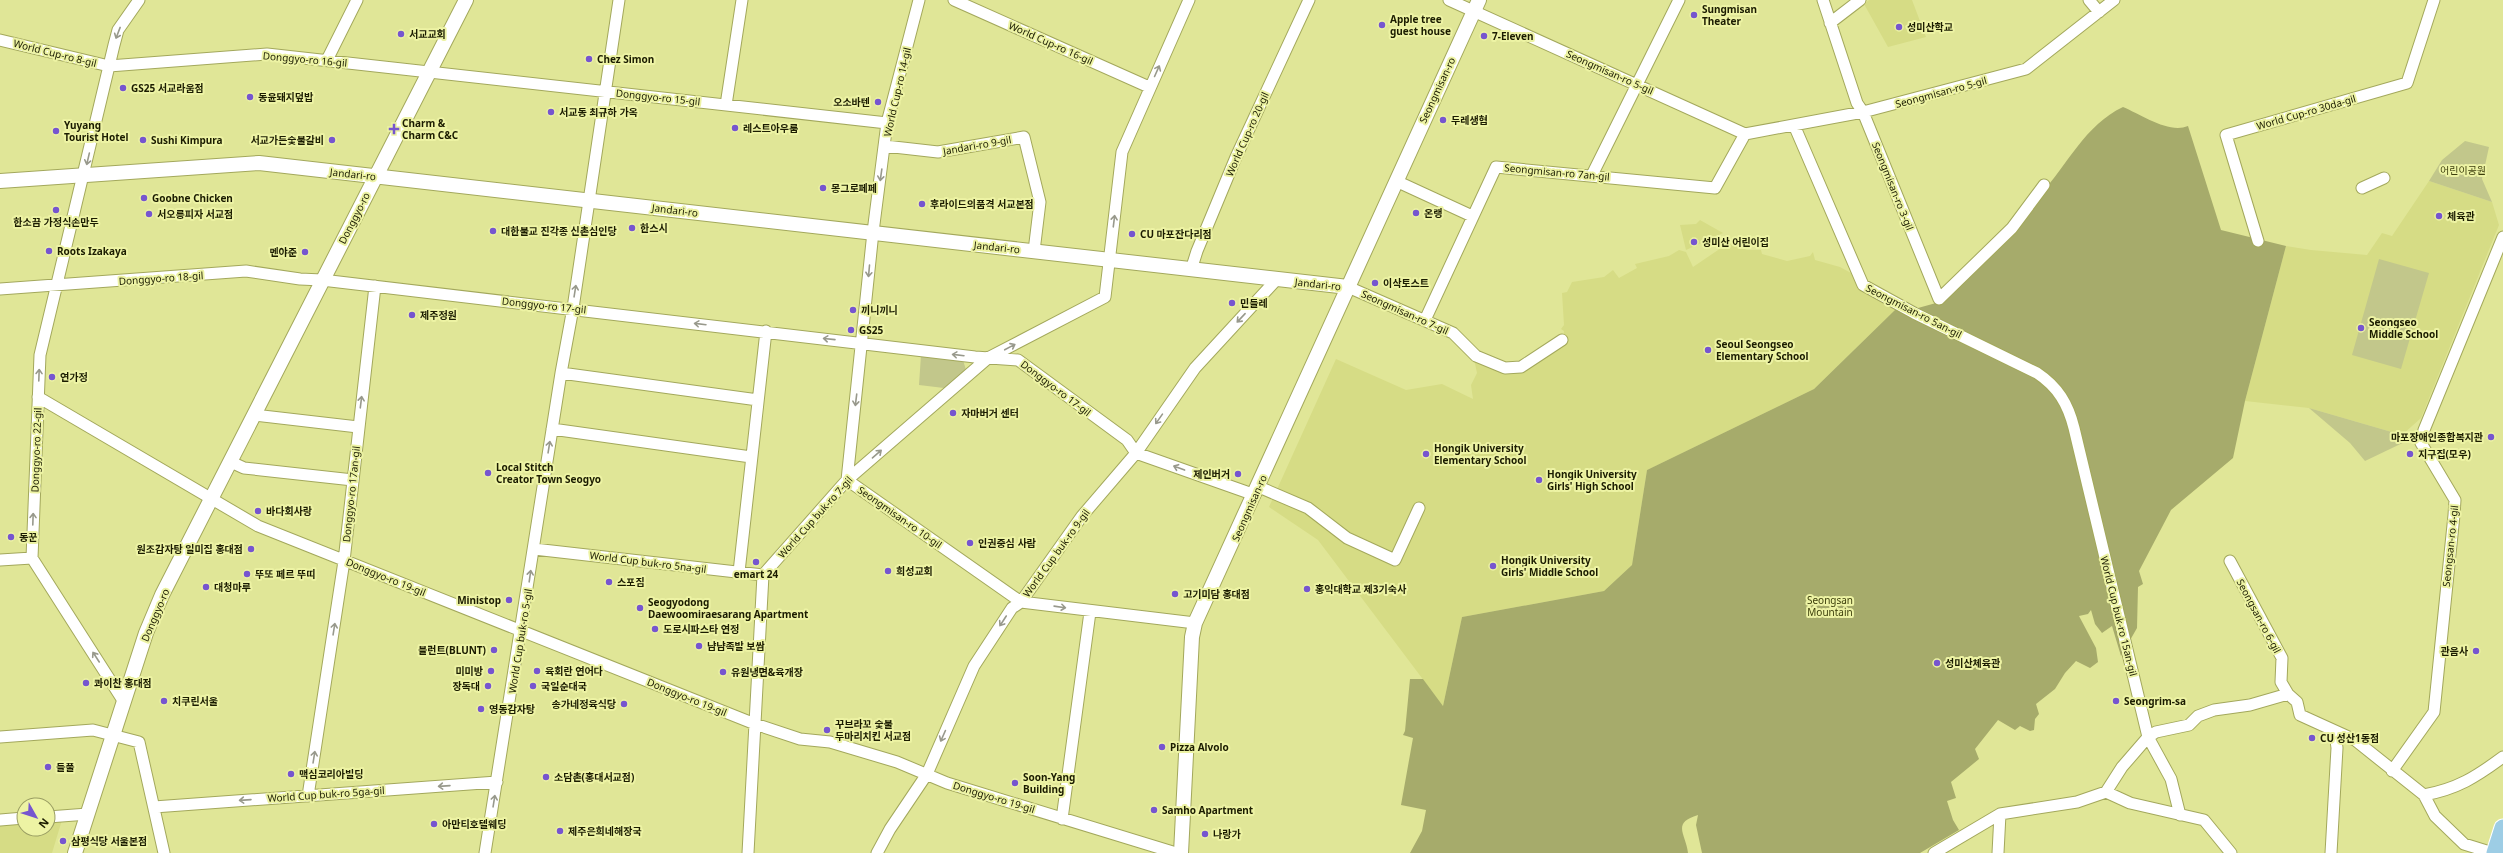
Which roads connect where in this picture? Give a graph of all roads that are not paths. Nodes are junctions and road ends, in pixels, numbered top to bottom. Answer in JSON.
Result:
{"nodes":[{"id":1,"x":139,"y":0,"type":"edge"},
{"id":2,"x":356,"y":0,"type":"edge"},
{"id":3,"x":466,"y":0,"type":"edge"},
{"id":4,"x":619,"y":0,"type":"edge"},
{"id":5,"x":742,"y":0,"type":"edge"},
{"id":6,"x":919,"y":0,"type":"edge"},
{"id":7,"x":954,"y":0,"type":"edge"},
{"id":8,"x":1188,"y":0,"type":"edge"},
{"id":9,"x":1308,"y":0,"type":"edge"},
{"id":10,"x":1449,"y":0,"type":"edge"},
{"id":11,"x":1679,"y":0,"type":"edge"},
{"id":12,"x":1823,"y":0,"type":"edge"},
{"id":13,"x":1860,"y":0,"type":"edge"},
{"id":14,"x":2089,"y":0,"type":"edge"},
{"id":15,"x":2114,"y":0,"type":"edge"},
{"id":16,"x":2434,"y":0,"type":"edge"},
{"id":17,"x":1476,"y":6,"type":"edge"},
{"id":18,"x":2099,"y":12,"type":"junction"},
{"id":19,"x":1830,"y":23,"type":"junction"},
{"id":20,"x":0,"y":40,"type":"edge"},
{"id":21,"x":327,"y":60,"type":"junction"},
{"id":22,"x":109,"y":66,"type":"junction"},
{"id":23,"x":428,"y":72,"type":"junction"},
{"id":24,"x":1637,"y":84,"type":"junction"},
{"id":25,"x":1149,"y":87,"type":"junction"},
{"id":26,"x":604,"y":91,"type":"junction"},
{"id":27,"x":726,"y":105,"type":"junction"},
{"id":28,"x":1863,"y":112,"type":"junction"},
{"id":29,"x":887,"y":124,"type":"junction"},
{"id":30,"x":1794,"y":125,"type":"junction"},
{"id":31,"x":1746,"y":134,"type":"junction"},
{"id":32,"x":885,"y":146,"type":"junction"},
{"id":33,"x":1592,"y":175,"type":"junction"},
{"id":34,"x":84,"y":176,"type":"junction"},
{"id":35,"x":376,"y":176,"type":"junction"},
{"id":36,"x":2384,"y":178,"type":"dead end"},
{"id":37,"x":0,"y":181,"type":"edge"},
{"id":38,"x":1396,"y":181,"type":"junction"},
{"id":39,"x":2044,"y":184,"type":"dead end"},
{"id":40,"x":2362,"y":188,"type":"dead end"},
{"id":41,"x":589,"y":201,"type":"junction"},
{"id":42,"x":1472,"y":216,"type":"junction"},
{"id":43,"x":873,"y":232,"type":"junction"},
{"id":44,"x":2503,"y":237,"type":"edge"},
{"id":45,"x":2258,"y":241,"type":"dead end"},
{"id":46,"x":1034,"y":251,"type":"junction"},
{"id":47,"x":1110,"y":260,"type":"junction"},
{"id":48,"x":1191,"y":270,"type":"junction"},
{"id":49,"x":1277,"y":279,"type":"junction"},
{"id":50,"x":322,"y":280,"type":"junction"},
{"id":51,"x":56,"y":285,"type":"junction"},
{"id":52,"x":375,"y":286,"type":"junction"},
{"id":53,"x":1348,"y":287,"type":"junction"},
{"id":54,"x":0,"y":289,"type":"edge"},
{"id":55,"x":573,"y":308,"type":"junction"},
{"id":56,"x":1425,"y":320,"type":"junction"},
{"id":57,"x":766,"y":331,"type":"junction"},
{"id":58,"x":1562,"y":340,"type":"dead end"},
{"id":59,"x":863,"y":342,"type":"junction"},
{"id":60,"x":988,"y":358,"type":"junction"},
{"id":61,"x":561,"y":373,"type":"junction"},
{"id":62,"x":38,"y":397,"type":"junction"},
{"id":63,"x":758,"y":400,"type":"junction"},
{"id":64,"x":254,"y":415,"type":"junction"},
{"id":65,"x":358,"y":427,"type":"junction"},
{"id":66,"x":2074,"y":428,"type":"joint"},
{"id":67,"x":552,"y":429,"type":"junction"},
{"id":68,"x":1136,"y":453,"type":"junction"},
{"id":69,"x":751,"y":457,"type":"junction"},
{"id":70,"x":231,"y":462,"type":"junction"},
{"id":71,"x":353,"y":480,"type":"junction"},
{"id":72,"x":847,"y":480,"type":"junction"},
{"id":73,"x":1257,"y":491,"type":"junction"},
{"id":74,"x":212,"y":500,"type":"junction"},
{"id":75,"x":1419,"y":508,"type":"dead end"},
{"id":76,"x":534,"y":549,"type":"junction"},
{"id":77,"x":32,"y":558,"type":"junction"},
{"id":78,"x":0,"y":560,"type":"edge"},
{"id":79,"x":344,"y":561,"type":"junction"},
{"id":80,"x":2230,"y":561,"type":"dead end"},
{"id":81,"x":739,"y":572,"type":"junction"},
{"id":82,"x":763,"y":575,"type":"junction"},
{"id":83,"x":1021,"y":602,"type":"junction"},
{"id":84,"x":1090,"y":612,"type":"junction"},
{"id":85,"x":1195,"y":623,"type":"junction"},
{"id":86,"x":522,"y":631,"type":"junction"},
{"id":87,"x":2288,"y":694,"type":"junction"},
{"id":88,"x":124,"y":702,"type":"junction"},
{"id":89,"x":755,"y":724,"type":"junction"},
{"id":90,"x":2335,"y":732,"type":"junction"},
{"id":91,"x":114,"y":736,"type":"junction"},
{"id":92,"x":0,"y":737,"type":"edge"},
{"id":93,"x":2148,"y":737,"type":"junction"},
{"id":94,"x":2503,"y":757,"type":"edge"},
{"id":95,"x":2392,"y":770,"type":"junction"},
{"id":96,"x":927,"y":774,"type":"junction"},
{"id":97,"x":497,"y":782,"type":"junction"},
{"id":98,"x":2106,"y":792,"type":"junction"},
{"id":99,"x":2424,"y":795,"type":"junction"},
{"id":100,"x":308,"y":796,"type":"junction"},
{"id":101,"x":154,"y":807,"type":"junction"},
{"id":102,"x":88,"y":814,"type":"junction"},
{"id":103,"x":2000,"y":814,"type":"junction"},
{"id":104,"x":2180,"y":815,"type":"junction"},
{"id":105,"x":56,"y":816,"type":"edge"},
{"id":106,"x":1062,"y":818,"type":"junction"},
{"id":107,"x":16,"y":819,"type":"edge"},
{"id":108,"x":0,"y":820,"type":"edge"},
{"id":109,"x":2503,"y":828,"type":"edge"},
{"id":110,"x":75,"y":853,"type":"edge"},
{"id":111,"x":164,"y":853,"type":"edge"},
{"id":112,"x":485,"y":853,"type":"edge"},
{"id":113,"x":748,"y":853,"type":"edge"},
{"id":114,"x":877,"y":853,"type":"edge"},
{"id":115,"x":1176,"y":853,"type":"edge"},
{"id":116,"x":1181,"y":853,"type":"edge"},
{"id":117,"x":1934,"y":853,"type":"edge"},
{"id":118,"x":1998,"y":853,"type":"edge"},
{"id":119,"x":2231,"y":853,"type":"edge"},
{"id":120,"x":2331,"y":853,"type":"edge"},
{"id":121,"x":2494,"y":853,"type":"edge"}],
"edges":[{"from":1,"to":22,"type":"street","name":"World Cup-ro 8-gil","one_way":true},
{"from":2,"to":21,"type":"street"},
{"from":3,"to":23,"type":"street","name":"Donggyo-ro"},
{"from":4,"to":26,"type":"street","name":"World Cup buk-ro 5-gil"},
{"from":5,"to":27,"type":"street"},
{"from":6,"to":29,"type":"street","name":"World Cup-ro 14-gil"},
{"from":7,"to":25,"type":"street","name":"World Cup-ro 16-gil"},
{"from":25,"to":8,"type":"street","one_way":true},
{"from":9,"to":48,"type":"street","name":"World Cup-ro 20-gil"},
{"from":10,"to":17,"type":"street","name":"Seongmisan-ro 5-gil"},
{"from":11,"to":24,"type":"street"},
{"from":12,"to":19,"type":"street","name":"Seongmisan-ro 3-gil"},
{"from":13,"to":19,"type":"street"},
{"from":14,"to":18,"type":"street"},
{"from":15,"to":18,"type":"street","name":"Seongmisan-ro 5-gil"},
{"from":16,"to":45,"type":"street","name":"World Cup-ro 30da-gil"},
{"from":17,"to":24,"type":"street","name":"Seongmisan-ro 5-gil"},
{"from":17,"to":38,"type":"street","name":"Seongmisan-ro"},
{"from":18,"to":28,"type":"street","name":"Seongmisan-ro 5-gil"},
{"from":19,"to":28,"type":"street","name":"Seongmisan-ro 3-gil"},
{"from":20,"to":22,"type":"street","name":"World Cup-ro 8-gil"},
{"from":21,"to":22,"type":"street","name":"Donggyo-ro 16-gil"},
{"from":21,"to":23,"type":"street","name":"Donggyo-ro 16-gil"},
{"from":22,"to":34,"type":"street","name":"World Cup-ro 8-gil","one_way":true},
{"from":23,"to":26,"type":"street","name":"Donggyo-ro 15-gil"},
{"from":23,"to":35,"type":"street","name":"Donggyo-ro"},
{"from":24,"to":31,"type":"street","name":"Seongmisan-ro 5-gil"},
{"from":24,"to":33,"type":"street"},
{"from":47,"to":25,"type":"street","one_way":true},
{"from":26,"to":27,"type":"street","name":"Donggyo-ro 15-gil"},
{"from":26,"to":41,"type":"street","name":"World Cup buk-ro 5-gil"},
{"from":27,"to":29,"type":"street","name":"Donggyo-ro 15-gil"},
{"from":28,"to":30,"type":"street","name":"Seongmisan-ro 5-gil"},
{"from":28,"to":39,"type":"street","name":"Seongmisan-ro 3-gil"},
{"from":29,"to":32,"type":"street","name":"World Cup-ro 14-gil"},
{"from":30,"to":31,"type":"street","name":"Seongmisan-ro 5-gil"},
{"from":30,"to":66,"type":"street","name":"Seongmisan-ro 5an-gil"},
{"from":31,"to":33,"type":"street","name":"Seongmisan-ro 7an-gil"},
{"from":32,"to":43,"type":"street","name":"World Cup-ro 14-gil","one_way":true},
{"from":32,"to":46,"type":"street","name":"Jandari-ro 9-gil"},
{"from":33,"to":42,"type":"street","name":"Seongmisan-ro 7an-gil"},
{"from":34,"to":35,"type":"street","name":"Jandari-ro"},
{"from":34,"to":37,"type":"street","name":"Jandari-ro"},
{"from":34,"to":51,"type":"street","name":"Donggyo-ro 22-gil"},
{"from":35,"to":41,"type":"street","name":"Jandari-ro"},
{"from":35,"to":50,"type":"street","name":"Donggyo-ro"},
{"from":36,"to":40,"type":"street"},
{"from":38,"to":42,"type":"street"},
{"from":38,"to":53,"type":"street","name":"Seongmisan-ro"},
{"from":41,"to":43,"type":"street","name":"Jandari-ro"},
{"from":55,"to":41,"type":"street","name":"World Cup buk-ro 5-gil","one_way":true},
{"from":42,"to":56,"type":"street","name":"Seongmisan-ro 7an-gil"},
{"from":43,"to":46,"type":"street","name":"Jandari-ro"},
{"from":43,"to":59,"type":"street","name":"Seongmisan-ro 10-gil","one_way":true},
{"from":44,"to":95,"type":"street","name":"Seongsan-ro 4-gil"},
{"from":46,"to":47,"type":"street","name":"Jandari-ro"},
{"from":47,"to":48,"type":"street","name":"Jandari-ro"},
{"from":60,"to":47,"type":"street","name":"World Cup buk-ro 7-gil","one_way":true},
{"from":48,"to":49,"type":"street","name":"Jandari-ro"},
{"from":49,"to":53,"type":"street","name":"Jandari-ro"},
{"from":49,"to":68,"type":"street","name":"World Cup buk-ro 9-gil","one_way":true},
{"from":50,"to":51,"type":"street","name":"Donggyo-ro 18-gil"},
{"from":50,"to":52,"type":"street","name":"Donggyo-ro 17-gil"},
{"from":50,"to":64,"type":"street","name":"Donggyo-ro"},
{"from":51,"to":54,"type":"street","name":"Donggyo-ro 18-gil"},
{"from":62,"to":51,"type":"street","name":"Donggyo-ro 22-gil","one_way":true},
{"from":52,"to":55,"type":"street","name":"Donggyo-ro 17-gil"},
{"from":65,"to":52,"type":"street","name":"Donggyo-ro 17an-gil","one_way":true},
{"from":53,"to":56,"type":"street","name":"Seongmisan-ro 7-gil"},
{"from":53,"to":73,"type":"street","name":"Seongmisan-ro"},
{"from":57,"to":55,"type":"street","name":"Donggyo-ro 17-gil","one_way":true},
{"from":55,"to":61,"type":"street","name":"World Cup buk-ro 5-gil"},
{"from":56,"to":58,"type":"street","name":"Seongmisan-ro 7-gil"},
{"from":59,"to":57,"type":"street","name":"Donggyo-ro 17-gil","one_way":true},
{"from":57,"to":63,"type":"street"},
{"from":60,"to":59,"type":"street","name":"Donggyo-ro 17-gil","one_way":true},
{"from":59,"to":72,"type":"street","name":"Seongmisan-ro 10-gil","one_way":true},
{"from":60,"to":68,"type":"street","name":"Donggyo-ro 17-gil"},
{"from":72,"to":60,"type":"street","name":"World Cup buk-ro 7-gil","one_way":true},
{"from":61,"to":63,"type":"street"},
{"from":61,"to":67,"type":"street","name":"World Cup buk-ro 5-gil"},
{"from":62,"to":74,"type":"street"},
{"from":77,"to":62,"type":"street","name":"Donggyo-ro 22-gil","one_way":true},
{"from":63,"to":69,"type":"street"},
{"from":64,"to":65,"type":"street"},
{"from":64,"to":70,"type":"street","name":"Donggyo-ro"},
{"from":65,"to":71,"type":"street","name":"Donggyo-ro 17an-gil"},
{"from":66,"to":93,"type":"street","name":"World Cup buk-ro 15an-gil"},
{"from":67,"to":69,"type":"street"},
{"from":76,"to":67,"type":"street","name":"World Cup buk-ro 5-gil","one_way":true},
{"from":73,"to":68,"type":"street","one_way":true},
{"from":68,"to":83,"type":"street","name":"World Cup buk-ro 9-gil"},
{"from":69,"to":81,"type":"street"},
{"from":70,"to":71,"type":"street"},
{"from":70,"to":74,"type":"street","name":"Donggyo-ro"},
{"from":71,"to":79,"type":"street","name":"Donggyo-ro 17an-gil"},
{"from":72,"to":82,"type":"street","name":"World Cup buk-ro 7-gil"},
{"from":72,"to":83,"type":"street","name":"Seongmisan-ro 10-gil"},
{"from":73,"to":75,"type":"street"},
{"from":73,"to":85,"type":"street","name":"Seongmisan-ro"},
{"from":74,"to":79,"type":"street","name":"Donggyo-ro 19-gil"},
{"from":74,"to":88,"type":"street","name":"Donggyo-ro"},
{"from":76,"to":81,"type":"street","name":"World Cup buk-ro 5na-gil"},
{"from":86,"to":76,"type":"street","name":"World Cup buk-ro 5-gil","one_way":true},
{"from":77,"to":78,"type":"street"},
{"from":88,"to":77,"type":"street","one_way":true},
{"from":79,"to":86,"type":"street","name":"Donggyo-ro 19-gil"},
{"from":100,"to":79,"type":"street","name":"Donggyo-ro 17an-gil","one_way":true},
{"from":80,"to":87,"type":"street","name":"Seongsan-ro 6-gil"},
{"from":81,"to":82,"type":"street","name":"World Cup buk-ro 5na-gil"},
{"from":82,"to":89,"type":"street"},
{"from":83,"to":84,"type":"street","name":"Seongmisan-ro 10-gil","one_way":true},
{"from":83,"to":96,"type":"street","name":"World Cup buk-ro 9-gil","one_way":true},
{"from":84,"to":85,"type":"street","name":"Seongmisan-ro 10-gil"},
{"from":84,"to":106,"type":"street"},
{"from":85,"to":116,"type":"street","name":"Seongmisan-ro"},
{"from":86,"to":89,"type":"street","name":"Donggyo-ro 19-gil"},
{"from":86,"to":97,"type":"street","name":"World Cup buk-ro 5-gil"},
{"from":87,"to":90,"type":"street","name":"Seongsan-ro 6-gil"},
{"from":87,"to":93,"type":"street"},
{"from":88,"to":91,"type":"street","name":"Donggyo-ro"},
{"from":89,"to":96,"type":"street","name":"Donggyo-ro 19-gil"},
{"from":89,"to":113,"type":"street"},
{"from":90,"to":95,"type":"street","name":"Seongsan-ro 6-gil"},
{"from":90,"to":120,"type":"street"},
{"from":91,"to":92,"type":"street"},
{"from":91,"to":101,"type":"street"},
{"from":91,"to":102,"type":"street","name":"Donggyo-ro"},
{"from":93,"to":98,"type":"street"},
{"from":93,"to":104,"type":"street","name":"World Cup buk-ro 15an-gil"},
{"from":94,"to":99,"type":"street"},
{"from":95,"to":99,"type":"street","name":"Seongsan-ro 6-gil"},
{"from":96,"to":106,"type":"street","name":"Donggyo-ro 19-gil"},
{"from":96,"to":114,"type":"street","name":"World Cup buk-ro 9-gil"},
{"from":97,"to":100,"type":"street","name":"World Cup buk-ro 5ga-gil","one_way":true},
{"from":112,"to":97,"type":"street","name":"World Cup buk-ro 5-gil","one_way":true},
{"from":98,"to":103,"type":"street"},
{"from":98,"to":104,"type":"street"},
{"from":99,"to":121,"type":"street","name":"Seongsan-ro 6-gil"},
{"from":100,"to":101,"type":"street","name":"World Cup buk-ro 5ga-gil","one_way":true},
{"from":101,"to":111,"type":"street"},
{"from":102,"to":105,"type":"street"},
{"from":102,"to":110,"type":"street","name":"Donggyo-ro"},
{"from":103,"to":117,"type":"street"},
{"from":103,"to":118,"type":"street"},
{"from":104,"to":119,"type":"street"},
{"from":106,"to":115,"type":"street","name":"Donggyo-ro 19-gil"},
{"from":107,"to":108,"type":"street"},
{"from":109,"to":121,"type":"main road"}]}
